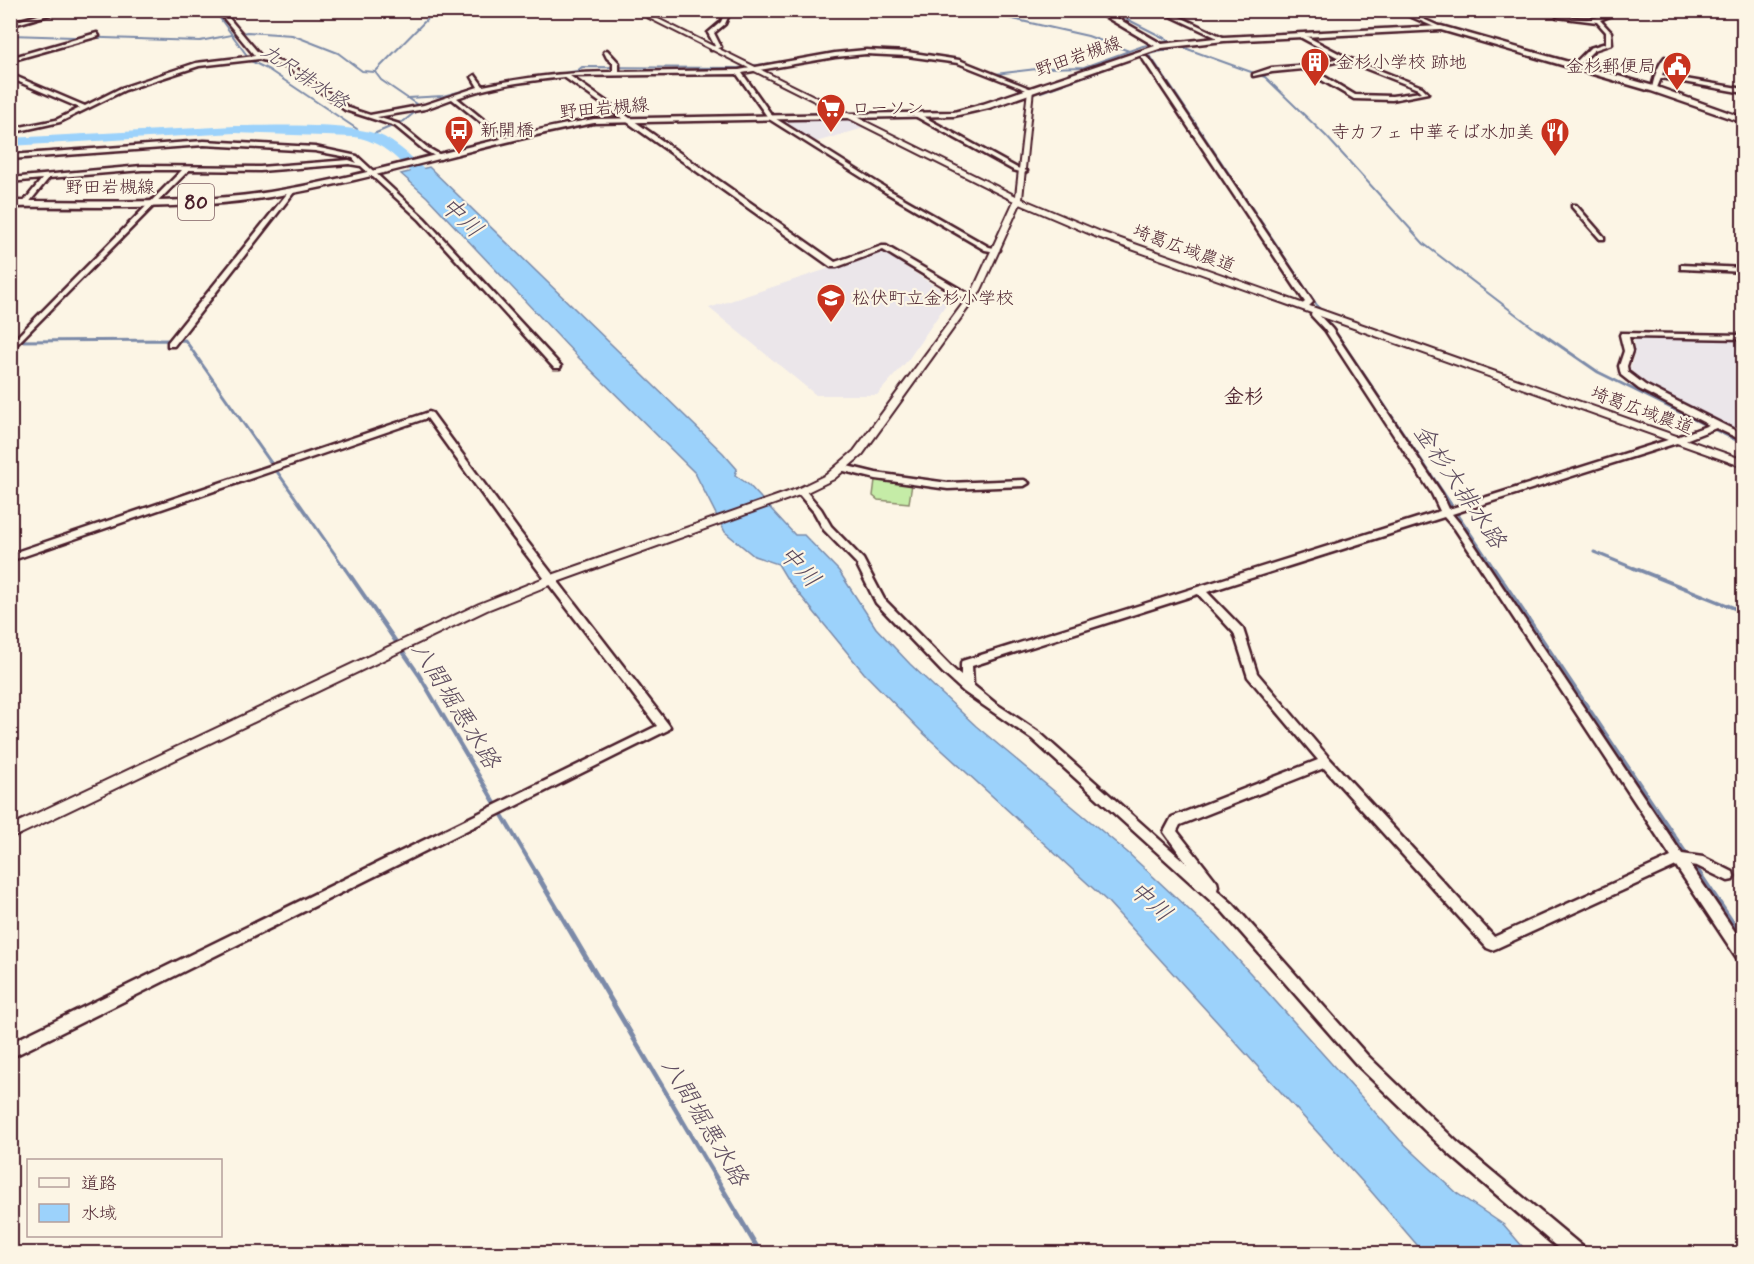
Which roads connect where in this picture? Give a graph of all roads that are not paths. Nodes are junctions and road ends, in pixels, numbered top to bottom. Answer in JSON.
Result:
{"nodes":[{"id":1,"x":63,"y":10,"type":"edge"},
{"id":2,"x":219,"y":10,"type":"edge"},
{"id":3,"x":635,"y":10,"type":"edge"},
{"id":4,"x":729,"y":10,"type":"edge"},
{"id":5,"x":1097,"y":10,"type":"edge"},
{"id":6,"x":1160,"y":10,"type":"edge"},
{"id":7,"x":1398,"y":10,"type":"edge"},
{"id":8,"x":1612,"y":10,"type":"edge"},
{"id":9,"x":1559,"y":17,"type":"dead end"},
{"id":10,"x":1595,"y":21,"type":"junction"},
{"id":11,"x":10,"y":25,"type":"edge"},
{"id":12,"x":1441,"y":28,"type":"junction"},
{"id":13,"x":97,"y":35,"type":"dead end"},
{"id":14,"x":1302,"y":36,"type":"junction"},
{"id":15,"x":1224,"y":39,"type":"junction"},
{"id":16,"x":1161,"y":46,"type":"junction"},
{"id":17,"x":713,"y":49,"type":"junction"},
{"id":18,"x":607,"y":52,"type":"dead end"},
{"id":19,"x":259,"y":57,"type":"junction"},
{"id":20,"x":1143,"y":57,"type":"dead end"},
{"id":21,"x":1344,"y":58,"type":"junction"},
{"id":22,"x":1665,"y":59,"type":"dead end"},
{"id":23,"x":10,"y":60,"type":"edge"},
{"id":24,"x":1575,"y":66,"type":"junction"},
{"id":25,"x":1305,"y":68,"type":"junction"},
{"id":26,"x":754,"y":69,"type":"junction"},
{"id":27,"x":739,"y":72,"type":"junction"},
{"id":28,"x":615,"y":74,"type":"junction"},
{"id":29,"x":1257,"y":74,"type":"dead end"},
{"id":30,"x":566,"y":75,"type":"junction"},
{"id":31,"x":10,"y":76,"type":"edge"},
{"id":32,"x":1659,"y":76,"type":"junction"},
{"id":33,"x":475,"y":77,"type":"dead end"},
{"id":34,"x":23,"y":82,"type":"junction"},
{"id":35,"x":10,"y":86,"type":"edge"},
{"id":36,"x":481,"y":88,"type":"junction"},
{"id":37,"x":1653,"y":89,"type":"junction"},
{"id":38,"x":1031,"y":90,"type":"junction"},
{"id":39,"x":1743,"y":91,"type":"edge"},
{"id":40,"x":453,"y":97,"type":"junction"},
{"id":41,"x":86,"y":108,"type":"junction"},
{"id":42,"x":917,"y":115,"type":"junction"},
{"id":43,"x":372,"y":116,"type":"junction"},
{"id":44,"x":850,"y":116,"type":"junction"},
{"id":45,"x":771,"y":118,"type":"junction"},
{"id":46,"x":629,"y":120,"type":"junction"},
{"id":47,"x":1743,"y":120,"type":"edge"},
{"id":48,"x":10,"y":131,"type":"edge"},
{"id":49,"x":505,"y":140,"type":"junction"},
{"id":50,"x":10,"y":157,"type":"edge"},
{"id":51,"x":436,"y":158,"type":"junction"},
{"id":52,"x":186,"y":170,"type":"junction"},
{"id":53,"x":1024,"y":171,"type":"junction"},
{"id":54,"x":374,"y":172,"type":"junction"},
{"id":55,"x":47,"y":177,"type":"junction"},
{"id":56,"x":10,"y":180,"type":"edge"},
{"id":57,"x":292,"y":191,"type":"junction"},
{"id":58,"x":1018,"y":200,"type":"junction"},
{"id":59,"x":10,"y":204,"type":"edge"},
{"id":60,"x":25,"y":204,"type":"junction"},
{"id":61,"x":153,"y":204,"type":"junction"},
{"id":62,"x":1574,"y":206,"type":"dead end"},
{"id":63,"x":1602,"y":238,"type":"dead end"},
{"id":64,"x":996,"y":250,"type":"junction"},
{"id":65,"x":1684,"y":267,"type":"dead end"},
{"id":66,"x":1743,"y":270,"type":"edge"},
{"id":67,"x":972,"y":298,"type":"junction"},
{"id":68,"x":1303,"y":307,"type":"junction"},
{"id":69,"x":1316,"y":312,"type":"junction"},
{"id":70,"x":1743,"y":337,"type":"edge"},
{"id":71,"x":171,"y":344,"type":"dead end"},
{"id":72,"x":10,"y":349,"type":"edge"},
{"id":73,"x":557,"y":366,"type":"dead end"},
{"id":74,"x":1716,"y":425,"type":"junction"},
{"id":75,"x":1743,"y":439,"type":"edge"},
{"id":76,"x":1677,"y":440,"type":"junction"},
{"id":77,"x":1743,"y":464,"type":"edge"},
{"id":78,"x":843,"y":468,"type":"junction"},
{"id":79,"x":1024,"y":483,"type":"dead end"},
{"id":80,"x":799,"y":492,"type":"junction"},
{"id":81,"x":1446,"y":513,"type":"junction"},
{"id":82,"x":10,"y":558,"type":"edge"},
{"id":83,"x":553,"y":579,"type":"junction"},
{"id":84,"x":1201,"y":591,"type":"junction"},
{"id":85,"x":968,"y":689,"type":"junction"},
{"id":86,"x":1326,"y":762,"type":"junction"},
{"id":87,"x":10,"y":833,"type":"edge"},
{"id":88,"x":1679,"y":859,"type":"junction"},
{"id":89,"x":1728,"y":876,"type":"dead end"},
{"id":90,"x":1228,"y":908,"type":"junction"},
{"id":91,"x":1743,"y":957,"type":"edge"},
{"id":92,"x":10,"y":1051,"type":"edge"},
{"id":93,"x":1578,"y":1254,"type":"edge"}],
"edges":[{"from":1,"to":11,"type":"street"},
{"from":2,"to":19,"type":"street"},
{"from":3,"to":17,"type":"street","name":"埼葛広域農道"},
{"from":4,"to":17,"type":"street"},
{"from":5,"to":16,"type":"main road"},
{"from":6,"to":15,"type":"street"},
{"from":7,"to":12,"type":"street"},
{"from":8,"to":10,"type":"street"},
{"from":9,"to":10,"type":"street"},
{"from":10,"to":24,"type":"street"},
{"from":12,"to":14,"type":"main road","name":"野田岩槻線"},
{"from":12,"to":24,"type":"main road","name":"野田岩槻線"},
{"from":13,"to":23,"type":"street"},
{"from":14,"to":15,"type":"main road","name":"野田岩槻線"},
{"from":14,"to":21,"type":"street"},
{"from":15,"to":16,"type":"main road","name":"野田岩槻線"},
{"from":16,"to":38,"type":"main road","name":"野田岩槻線","number":"80"},
{"from":17,"to":26,"type":"street","name":"埼葛広域農道"},
{"from":18,"to":28,"type":"street"},
{"from":19,"to":41,"type":"street"},
{"from":19,"to":43,"type":"street"},
{"from":20,"to":68,"type":"street"},
{"from":21,"to":25,"type":"street"},
{"from":21,"to":25,"type":"street"},
{"from":22,"to":32,"type":"street"},
{"from":24,"to":37,"type":"main road","name":"野田岩槻線"},
{"from":25,"to":29,"type":"street"},
{"from":26,"to":27,"type":"street"},
{"from":26,"to":38,"type":"street"},
{"from":26,"to":44,"type":"street","name":"埼葛広域農道"},
{"from":27,"to":28,"type":"street"},
{"from":27,"to":45,"type":"street"},
{"from":28,"to":30,"type":"street"},
{"from":30,"to":36,"type":"street"},
{"from":30,"to":46,"type":"street"},
{"from":31,"to":34,"type":"street"},
{"from":32,"to":37,"type":"street"},
{"from":32,"to":39,"type":"street"},
{"from":33,"to":36,"type":"street"},
{"from":34,"to":35,"type":"street"},
{"from":34,"to":41,"type":"street"},
{"from":36,"to":40,"type":"street"},
{"from":37,"to":47,"type":"main road","name":"野田岩槻線"},
{"from":38,"to":42,"type":"main road","name":"野田岩槻線","number":"80"},
{"from":38,"to":53,"type":"street"},
{"from":40,"to":43,"type":"street"},
{"from":40,"to":49,"type":"street"},
{"from":41,"to":48,"type":"street"},
{"from":42,"to":44,"type":"main road","name":"野田岩槻線","number":"80"},
{"from":42,"to":53,"type":"street"},
{"from":43,"to":51,"type":"street"},
{"from":44,"to":45,"type":"main road","name":"野田岩槻線","number":"80"},
{"from":44,"to":58,"type":"street","name":"埼葛広域農道"},
{"from":45,"to":46,"type":"main road","name":"野田岩槻線","number":"80"},
{"from":45,"to":64,"type":"street"},
{"from":46,"to":49,"type":"main road","name":"野田岩槻線","number":"80"},
{"from":46,"to":67,"type":"street"},
{"from":49,"to":51,"type":"main road","name":"野田岩槻線","number":"80"},
{"from":50,"to":54,"type":"street"},
{"from":51,"to":54,"type":"main road","name":"野田岩槻線","number":"80"},
{"from":52,"to":54,"type":"street"},
{"from":52,"to":55,"type":"street"},
{"from":52,"to":61,"type":"street"},
{"from":53,"to":58,"type":"street"},
{"from":54,"to":57,"type":"main road","name":"野田岩槻線","number":"80"},
{"from":54,"to":73,"type":"street"},
{"from":55,"to":56,"type":"street"},
{"from":55,"to":60,"type":"street"},
{"from":57,"to":61,"type":"main road","name":"野田岩槻線","number":"80"},
{"from":57,"to":71,"type":"street"},
{"from":58,"to":64,"type":"street"},
{"from":58,"to":68,"type":"street","name":"埼葛広域農道"},
{"from":59,"to":60,"type":"main road","name":"野田岩槻線","number":"80"},
{"from":60,"to":61,"type":"main road","name":"野田岩槻線","number":"80"},
{"from":61,"to":72,"type":"street"},
{"from":62,"to":63,"type":"street"},
{"from":64,"to":67,"type":"street"},
{"from":65,"to":66,"type":"street"},
{"from":67,"to":78,"type":"street"},
{"from":68,"to":69,"type":"street","name":"埼葛広域農道"},
{"from":69,"to":76,"type":"street","name":"埼葛広域農道"},
{"from":69,"to":81,"type":"street"},
{"from":70,"to":74,"type":"street"},
{"from":74,"to":75,"type":"street"},
{"from":74,"to":76,"type":"street"},
{"from":76,"to":77,"type":"street","name":"埼葛広域農道"},
{"from":76,"to":81,"type":"street"},
{"from":78,"to":79,"type":"street"},
{"from":78,"to":80,"type":"street"},
{"from":80,"to":83,"type":"street"},
{"from":80,"to":85,"type":"street"},
{"from":81,"to":84,"type":"street"},
{"from":81,"to":88,"type":"street"},
{"from":82,"to":83,"type":"street"},
{"from":83,"to":87,"type":"street"},
{"from":83,"to":92,"type":"street"},
{"from":84,"to":85,"type":"street"},
{"from":84,"to":86,"type":"street"},
{"from":85,"to":90,"type":"street"},
{"from":86,"to":88,"type":"street"},
{"from":86,"to":90,"type":"street"},
{"from":88,"to":89,"type":"street"},
{"from":88,"to":91,"type":"street"},
{"from":90,"to":93,"type":"street"}]}
